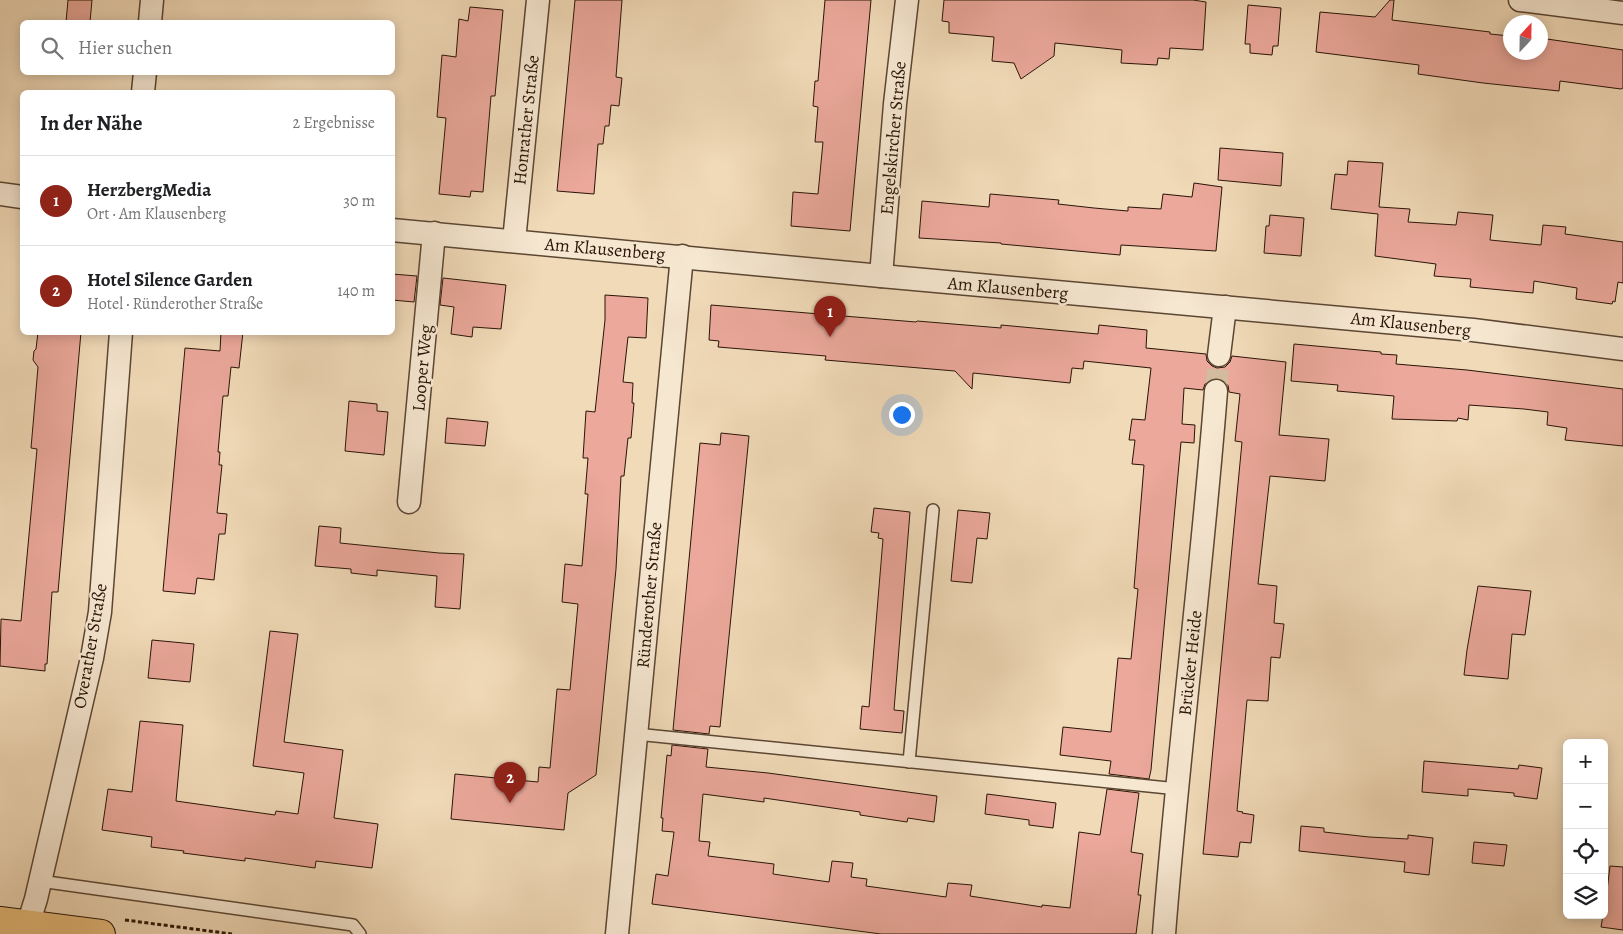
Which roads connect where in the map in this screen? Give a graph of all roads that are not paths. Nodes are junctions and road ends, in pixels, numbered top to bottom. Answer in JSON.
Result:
{"nodes":[{"id":1,"x":152,"y":0,"type":"edge"},
{"id":2,"x":538,"y":0,"type":"edge"},
{"id":3,"x":907,"y":0,"type":"edge"},
{"id":4,"x":1520,"y":0,"type":"edge"},
{"id":5,"x":1623,"y":14,"type":"edge"},
{"id":6,"x":150,"y":20,"type":"edge"},
{"id":7,"x":145,"y":75,"type":"edge"},
{"id":8,"x":143,"y":90,"type":"edge"},
{"id":9,"x":0,"y":194,"type":"edge"},
{"id":10,"x":20,"y":196,"type":"edge"},
{"id":11,"x":395,"y":230,"type":"edge"},
{"id":12,"x":434,"y":234,"type":"junction"},
{"id":13,"x":514,"y":241,"type":"junction"},
{"id":14,"x":682,"y":256,"type":"junction"},
{"id":15,"x":881,"y":276,"type":"junction"},
{"id":16,"x":1225,"y":307,"type":"junction"},
{"id":17,"x":121,"y":335,"type":"edge"},
{"id":18,"x":1623,"y":349,"type":"edge"},
{"id":19,"x":1219,"y":355,"type":"tunnel mouth"},
{"id":20,"x":1216,"y":391,"type":"tunnel mouth"},
{"id":21,"x":409,"y":502,"type":"dead end"},
{"id":22,"x":933,"y":510,"type":"dead end"},
{"id":23,"x":636,"y":734,"type":"junction"},
{"id":24,"x":909,"y":762,"type":"junction"},
{"id":25,"x":1178,"y":789,"type":"junction"},
{"id":26,"x":40,"y":881,"type":"junction"},
{"id":27,"x":0,"y":921,"type":"edge"},
{"id":28,"x":109,"y":926,"type":"edge"},
{"id":29,"x":26,"y":929,"type":"edge"},
{"id":30,"x":360,"y":934,"type":"edge"},
{"id":31,"x":617,"y":934,"type":"edge"},
{"id":32,"x":1164,"y":934,"type":"edge"}],
"edges":[{"from":1,"to":6,"type":"street"},
{"from":2,"to":13,"type":"street","name":"Honrather Straße"},
{"from":3,"to":15,"type":"street","name":"Engelskircher Straße"},
{"from":4,"to":5,"type":"street"},
{"from":7,"to":8,"type":"street"},
{"from":9,"to":10,"type":"street"},
{"from":11,"to":12,"type":"street","name":"Am Klausenberg"},
{"from":12,"to":13,"type":"street","name":"Am Klausenberg"},
{"from":12,"to":21,"type":"street","name":"Looper Weg"},
{"from":13,"to":14,"type":"street","name":"Am Klausenberg"},
{"from":14,"to":15,"type":"street","name":"Am Klausenberg"},
{"from":14,"to":23,"type":"street","name":"Ründerother Straße"},
{"from":15,"to":16,"type":"street","name":"Am Klausenberg"},
{"from":16,"to":18,"type":"street","name":"Am Klausenberg"},
{"from":16,"to":19,"type":"street"},
{"from":17,"to":26,"type":"street","name":"Overather Straße"},
{"from":20,"to":25,"type":"street","name":"Brücker Heide"},
{"from":22,"to":24,"type":"lane"},
{"from":23,"to":24,"type":"lane"},
{"from":23,"to":31,"type":"street","name":"Ründerother Straße"},
{"from":24,"to":25,"type":"lane"},
{"from":25,"to":32,"type":"street","name":"Brücker Heide"},
{"from":26,"to":29,"type":"street","name":"Overather Straße"},
{"from":26,"to":30,"type":"lane"},
{"from":27,"to":29,"type":"main road"},
{"from":28,"to":29,"type":"main road"}]}
